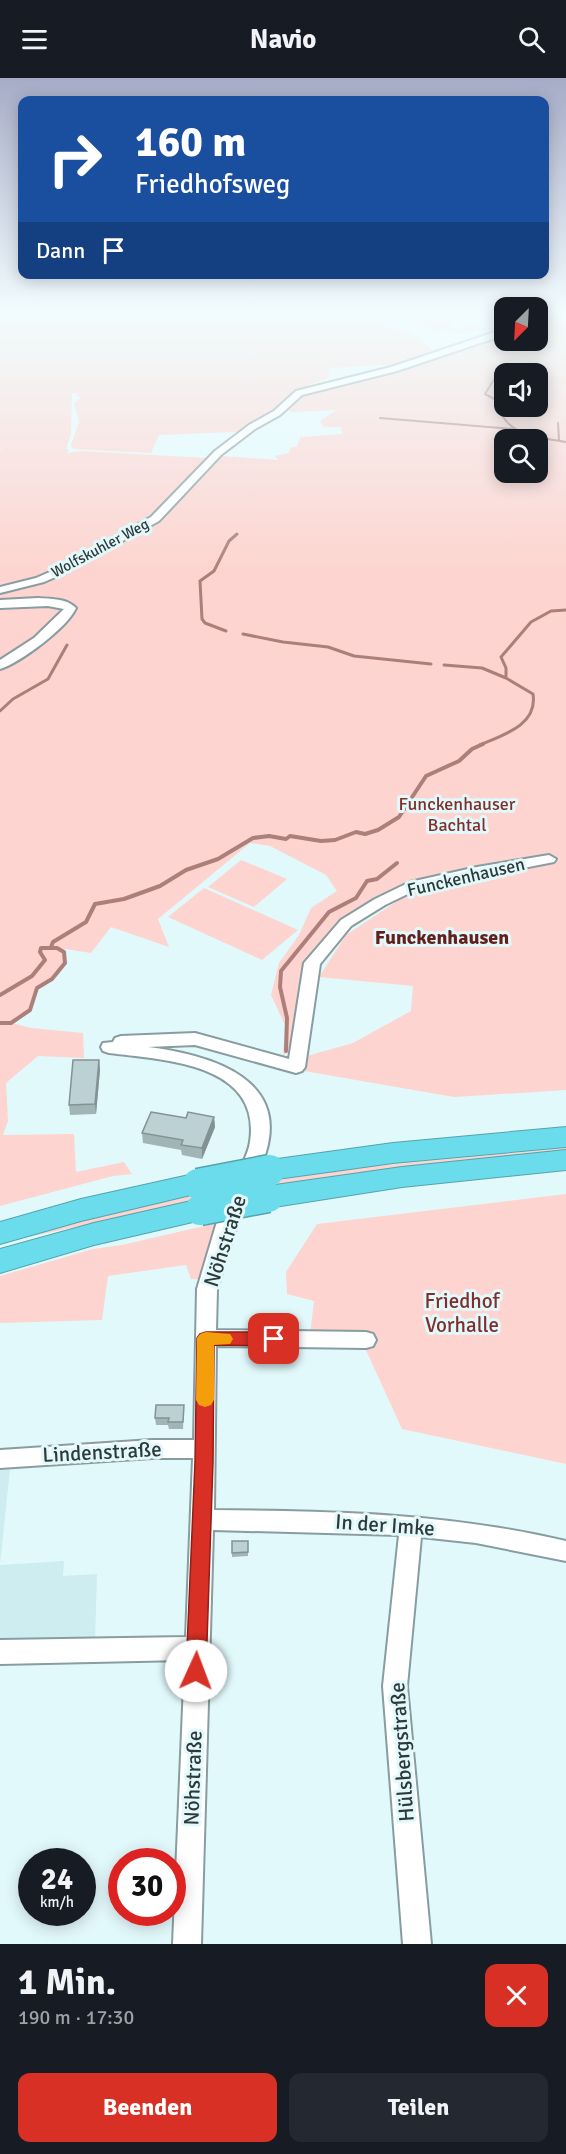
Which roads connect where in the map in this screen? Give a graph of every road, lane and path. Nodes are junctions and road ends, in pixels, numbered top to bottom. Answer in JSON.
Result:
{"nodes":[{"id":1,"x":291,"y":400,"type":"edge"},
{"id":2,"x":0,"y":590,"type":"edge"},
{"id":3,"x":0,"y":604,"type":"edge"},
{"id":4,"x":0,"y":665,"type":"edge"},
{"id":5,"x":549,"y":859,"type":"dead end"},
{"id":6,"x":109,"y":1047,"type":"joint"},
{"id":7,"x":566,"y":1137,"type":"edge"},
{"id":8,"x":566,"y":1160,"type":"edge"},
{"id":9,"x":269,"y":1184,"type":"junction"},
{"id":10,"x":200,"y":1197,"type":"junction"},
{"id":11,"x":0,"y":1233,"type":"edge"},
{"id":12,"x":0,"y":1261,"type":"edge"},
{"id":13,"x":206,"y":1338,"type":"junction"},
{"id":14,"x":366,"y":1340,"type":"dead end"},
{"id":15,"x":204,"y":1449,"type":"junction"},
{"id":16,"x":0,"y":1459,"type":"edge"},
{"id":17,"x":202,"y":1520,"type":"junction"},
{"id":18,"x":411,"y":1525,"type":"junction"},
{"id":19,"x":566,"y":1551,"type":"edge"},
{"id":20,"x":197,"y":1648,"type":"junction"},
{"id":21,"x":0,"y":1652,"type":"edge"},
{"id":22,"x":187,"y":1944,"type":"edge"},
{"id":23,"x":417,"y":1944,"type":"edge"}],
"edges":[{"from":1,"to":2,"type":"street","name":"Wolfskuhler Weg"},
{"from":3,"to":4,"type":"street","name":"Wolfskuhler Weg"},
{"from":5,"to":6,"type":"street","name":"Funckenhausen"},
{"from":6,"to":13,"type":"street","name":"Nöhstraße"},
{"from":7,"to":9,"type":"highway"},
{"from":8,"to":9,"type":"highway"},
{"from":9,"to":10,"type":"highway","bridge":true},
{"from":10,"to":11,"type":"highway"},
{"from":10,"to":12,"type":"highway"},
{"from":13,"to":14,"type":"street"},
{"from":13,"to":15,"type":"street","name":"Nöhstraße"},
{"from":15,"to":16,"type":"street","name":"Lindenstraße"},
{"from":15,"to":17,"type":"street","name":"Nöhstraße"},
{"from":17,"to":18,"type":"street","name":"In der Imke"},
{"from":17,"to":20,"type":"street","name":"Nöhstraße"},
{"from":18,"to":19,"type":"street","name":"In der Imke"},
{"from":18,"to":23,"type":"street","name":"Hülsbergstraße"},
{"from":20,"to":21,"type":"street"},
{"from":20,"to":22,"type":"street","name":"Nöhstraße"}]}
